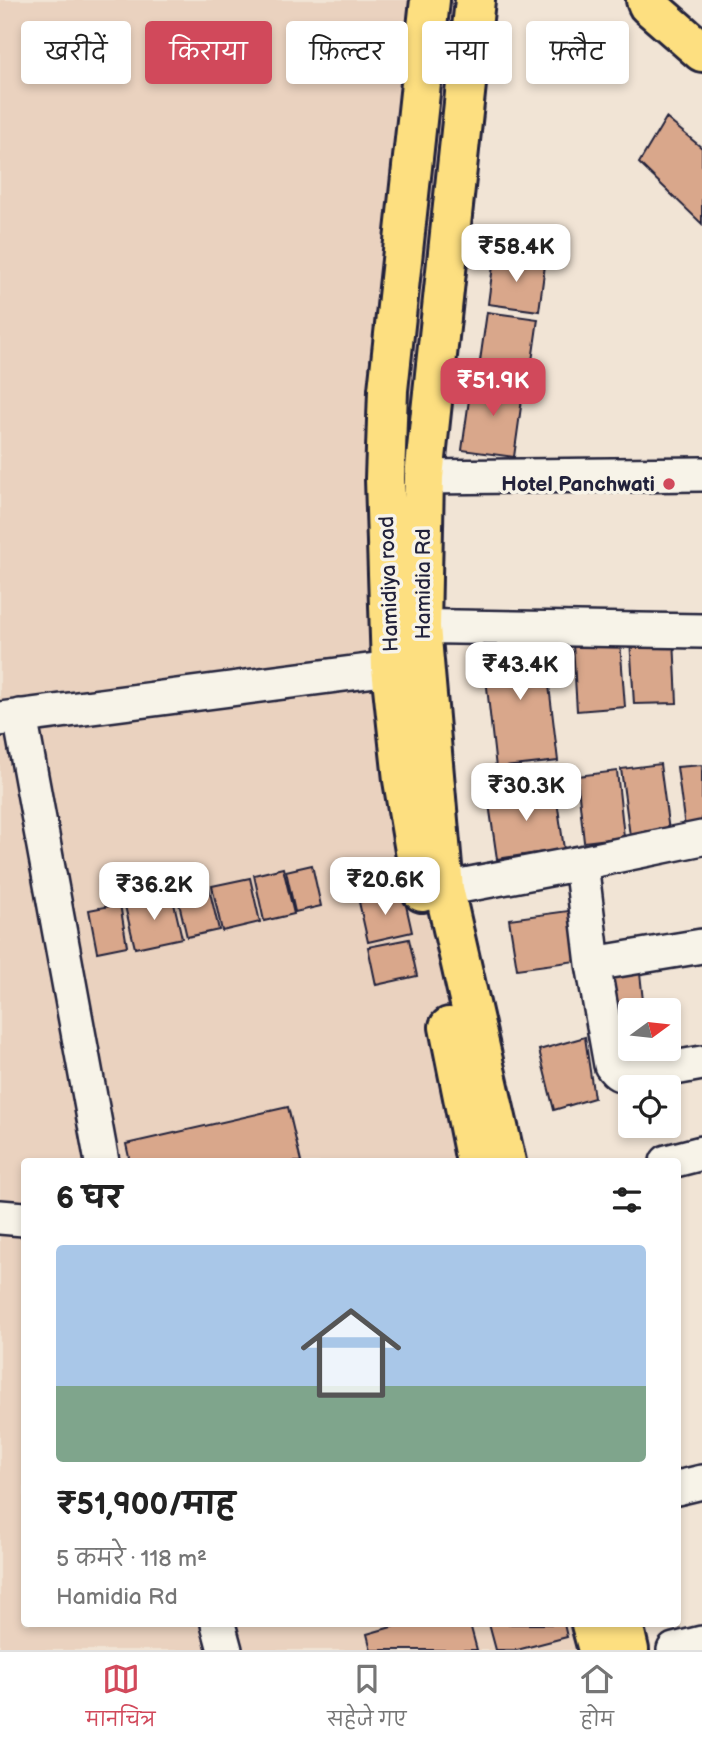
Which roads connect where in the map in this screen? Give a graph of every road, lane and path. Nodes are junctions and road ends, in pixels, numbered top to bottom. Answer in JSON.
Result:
{"nodes":[{"id":1,"x":430,"y":0,"type":"edge"},
{"id":2,"x":475,"y":0,"type":"edge"},
{"id":3,"x":638,"y":2,"type":"edge"},
{"id":4,"x":702,"y":52,"type":"edge"},
{"id":5,"x":702,"y":474,"type":"edge"},
{"id":6,"x":424,"y":477,"type":"junction"},
{"id":7,"x":406,"y":626,"type":"junction"},
{"id":8,"x":702,"y":631,"type":"edge"},
{"id":9,"x":391,"y":668,"type":"junction"},
{"id":10,"x":10,"y":718,"type":"edge"},
{"id":11,"x":702,"y":838,"type":"edge"},
{"id":12,"x":581,"y":863,"type":"junction"},
{"id":13,"x":444,"y":889,"type":"junction"},
{"id":14,"x":702,"y":946,"type":"edge"},
{"id":15,"x":593,"y":964,"type":"junction"},
{"id":16,"x":702,"y":1063,"type":"edge"},
{"id":17,"x":702,"y":1153,"type":"edge"},
{"id":18,"x":101,"y":1158,"type":"edge"},
{"id":19,"x":476,"y":1158,"type":"edge"},
{"id":20,"x":505,"y":1158,"type":"edge"},
{"id":21,"x":681,"y":1158,"type":"edge"},
{"id":22,"x":0,"y":1217,"type":"edge"},
{"id":23,"x":21,"y":1219,"type":"edge"},
{"id":24,"x":702,"y":1482,"type":"edge"},
{"id":25,"x":681,"y":1487,"type":"edge"},
{"id":26,"x":219,"y":1627,"type":"edge"},
{"id":27,"x":702,"y":1643,"type":"edge"},
{"id":28,"x":225,"y":1650,"type":"edge"},
{"id":29,"x":674,"y":1650,"type":"edge"}],
"edges":[{"from":1,"to":7,"type":"main road","name":"Hamidiya road"},
{"from":2,"to":6,"type":"main road","name":"Hamidia Rd"},
{"from":3,"to":4,"type":"main road"},
{"from":5,"to":6,"type":"street"},
{"from":6,"to":7,"type":"main road","name":"Hamidia Rd"},
{"from":7,"to":8,"type":"street"},
{"from":7,"to":9,"type":"main road","name":"Hamidiya road"},
{"from":7,"to":13,"type":"main road","name":"Hamidia Rd"},
{"from":9,"to":10,"type":"street"},
{"from":9,"to":19,"type":"main road","name":"Hamidiya road"},
{"from":10,"to":18,"type":"street"},
{"from":11,"to":12,"type":"street"},
{"from":12,"to":13,"type":"street"},
{"from":12,"to":15,"type":"street"},
{"from":13,"to":20,"type":"main road","name":"Hamidia Rd"},
{"from":14,"to":15,"type":"street"},
{"from":15,"to":16,"type":"street"},
{"from":17,"to":21,"type":"street"},
{"from":22,"to":23,"type":"street"},
{"from":24,"to":25,"type":"street"},
{"from":26,"to":28,"type":"street"},
{"from":27,"to":29,"type":"street"}]}
